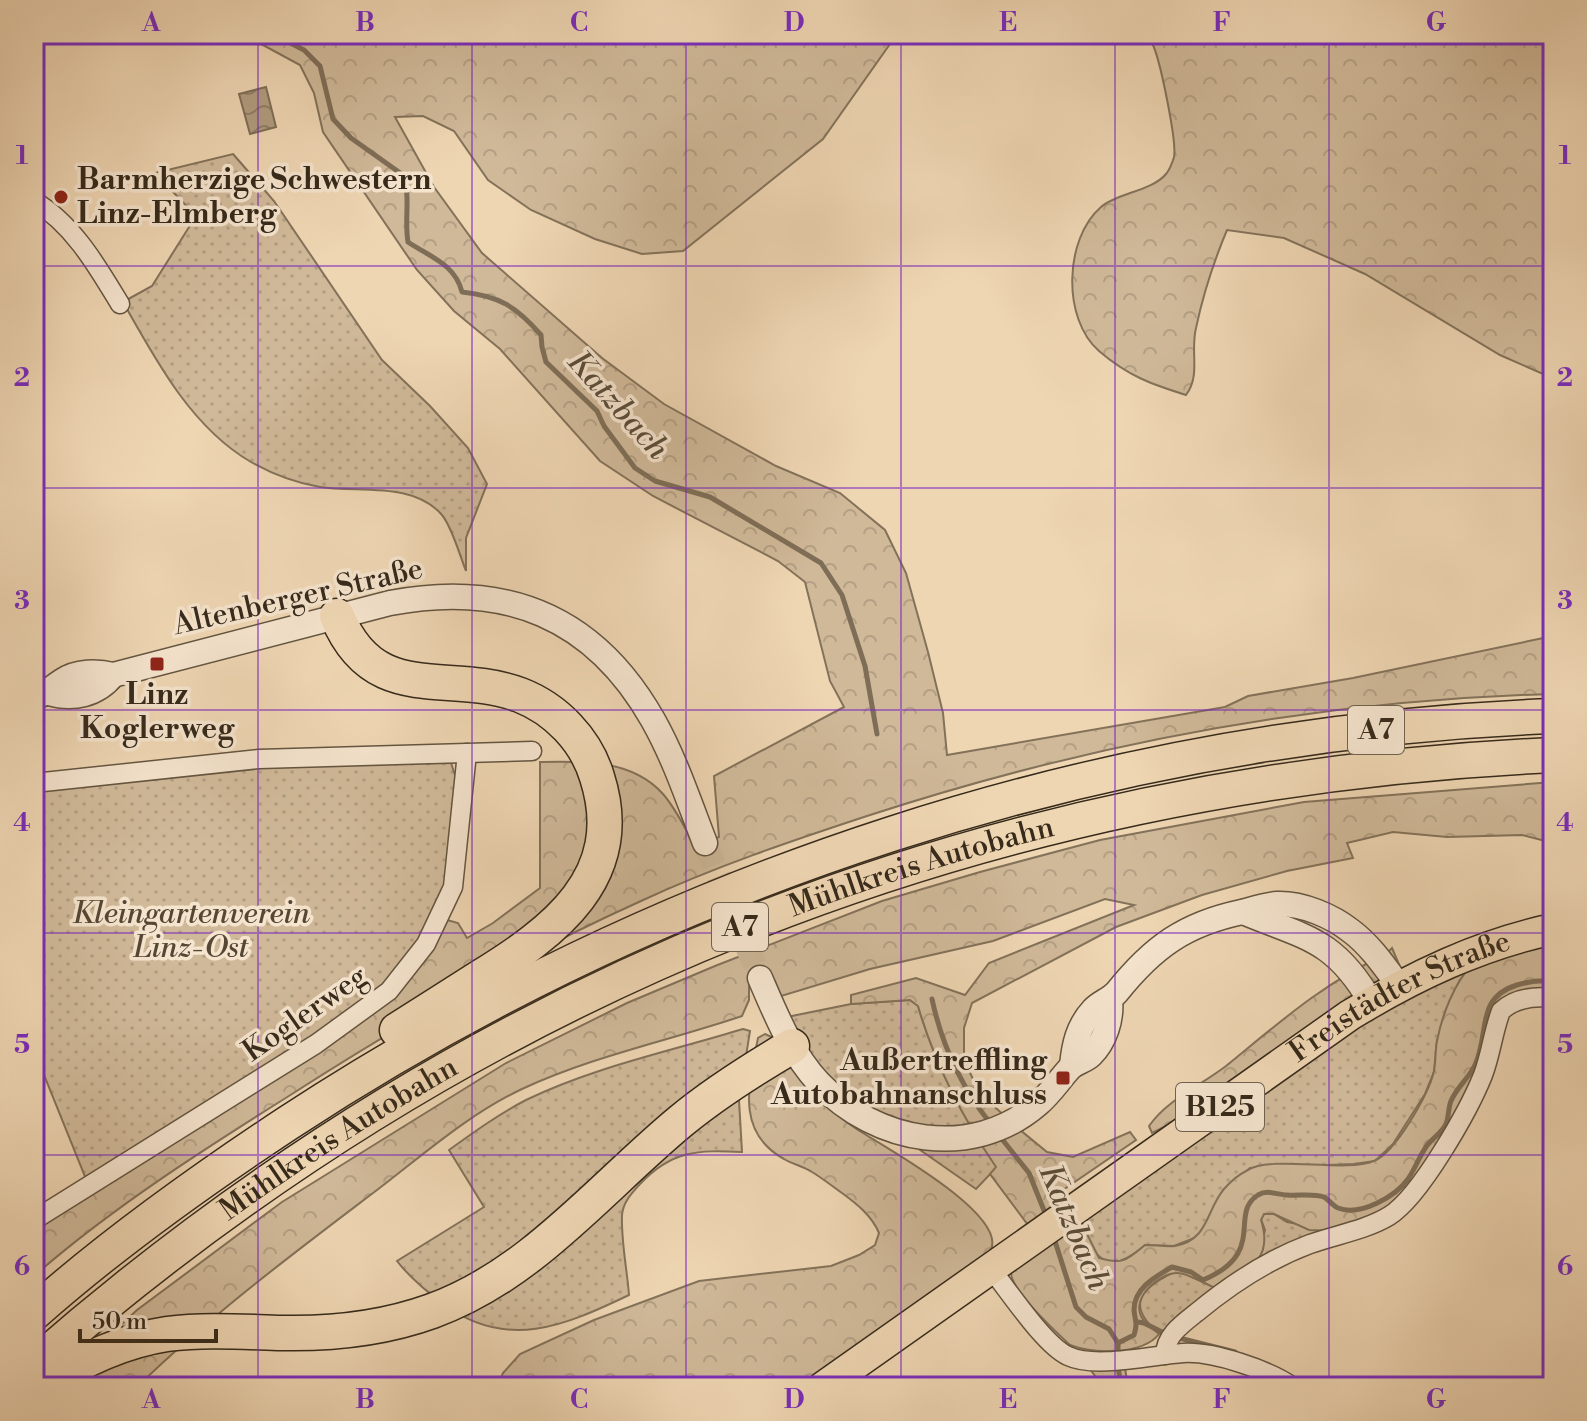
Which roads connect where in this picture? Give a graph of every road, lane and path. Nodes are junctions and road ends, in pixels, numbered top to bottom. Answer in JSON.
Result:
{"nodes":[{"id":1,"x":34,"y":201,"type":"edge"},
{"id":2,"x":120,"y":304,"type":"dead end"},
{"id":3,"x":337,"y":616,"type":"junction"},
{"id":4,"x":42,"y":695,"type":"edge"},
{"id":5,"x":1553,"y":716,"type":"edge"},
{"id":6,"x":532,"y":751,"type":"dead end"},
{"id":7,"x":467,"y":753,"type":"junction"},
{"id":8,"x":1553,"y":755,"type":"edge"},
{"id":9,"x":34,"y":783,"type":"edge"},
{"id":10,"x":705,"y":843,"type":"tunnel mouth"},
{"id":11,"x":1243,"y":912,"type":"junction"},
{"id":12,"x":1553,"y":929,"type":"edge"},
{"id":13,"x":760,"y":978,"type":"tunnel mouth"},
{"id":14,"x":1399,"y":986,"type":"junction"},
{"id":15,"x":1553,"y":998,"type":"edge"},
{"id":16,"x":1371,"y":1002,"type":"junction"},
{"id":17,"x":792,"y":1046,"type":"junction"},
{"id":18,"x":329,"y":1096,"type":"junction"},
{"id":19,"x":34,"y":1220,"type":"edge"},
{"id":20,"x":991,"y":1269,"type":"junction"},
{"id":21,"x":34,"y":1313,"type":"edge"},
{"id":22,"x":1170,"y":1341,"type":"junction"},
{"id":23,"x":34,"y":1365,"type":"edge"},
{"id":24,"x":39,"y":1387,"type":"edge"},
{"id":25,"x":823,"y":1387,"type":"edge"},
{"id":26,"x":1293,"y":1387,"type":"edge"}],
"edges":[{"from":1,"to":2,"type":"street"},
{"from":3,"to":4,"type":"street","name":"Altenberger Straße"},
{"from":3,"to":10,"type":"street","name":"Altenberger Straße"},
{"from":3,"to":18,"type":"highway"},
{"from":5,"to":18,"type":"highway","name":"Mühlkreis Autobahn","number":"A7"},
{"from":6,"to":7,"type":"street"},
{"from":7,"to":9,"type":"street"},
{"from":7,"to":19,"type":"street","name":"Koglerweg"},
{"from":8,"to":23,"type":"highway","name":"Mühlkreis Autobahn","number":"A7"},
{"from":11,"to":14,"type":"street"},
{"from":11,"to":16,"type":"street"},
{"from":11,"to":17,"type":"street"},
{"from":12,"to":14,"type":"main road","name":"Freistädter Straße","number":"B125"},
{"from":13,"to":17,"type":"street"},
{"from":14,"to":16,"type":"main road","name":"Freistädter Straße","number":"B125"},
{"from":15,"to":22,"type":"street"},
{"from":16,"to":20,"type":"main road","name":"Freistädter Straße","number":"B125"},
{"from":17,"to":24,"type":"highway"},
{"from":18,"to":21,"type":"highway","name":"Mühlkreis Autobahn","number":"A7"},
{"from":20,"to":22,"type":"street"},
{"from":20,"to":25,"type":"main road","name":"Freistädter Straße","number":"B125"},
{"from":22,"to":26,"type":"street"}]}
